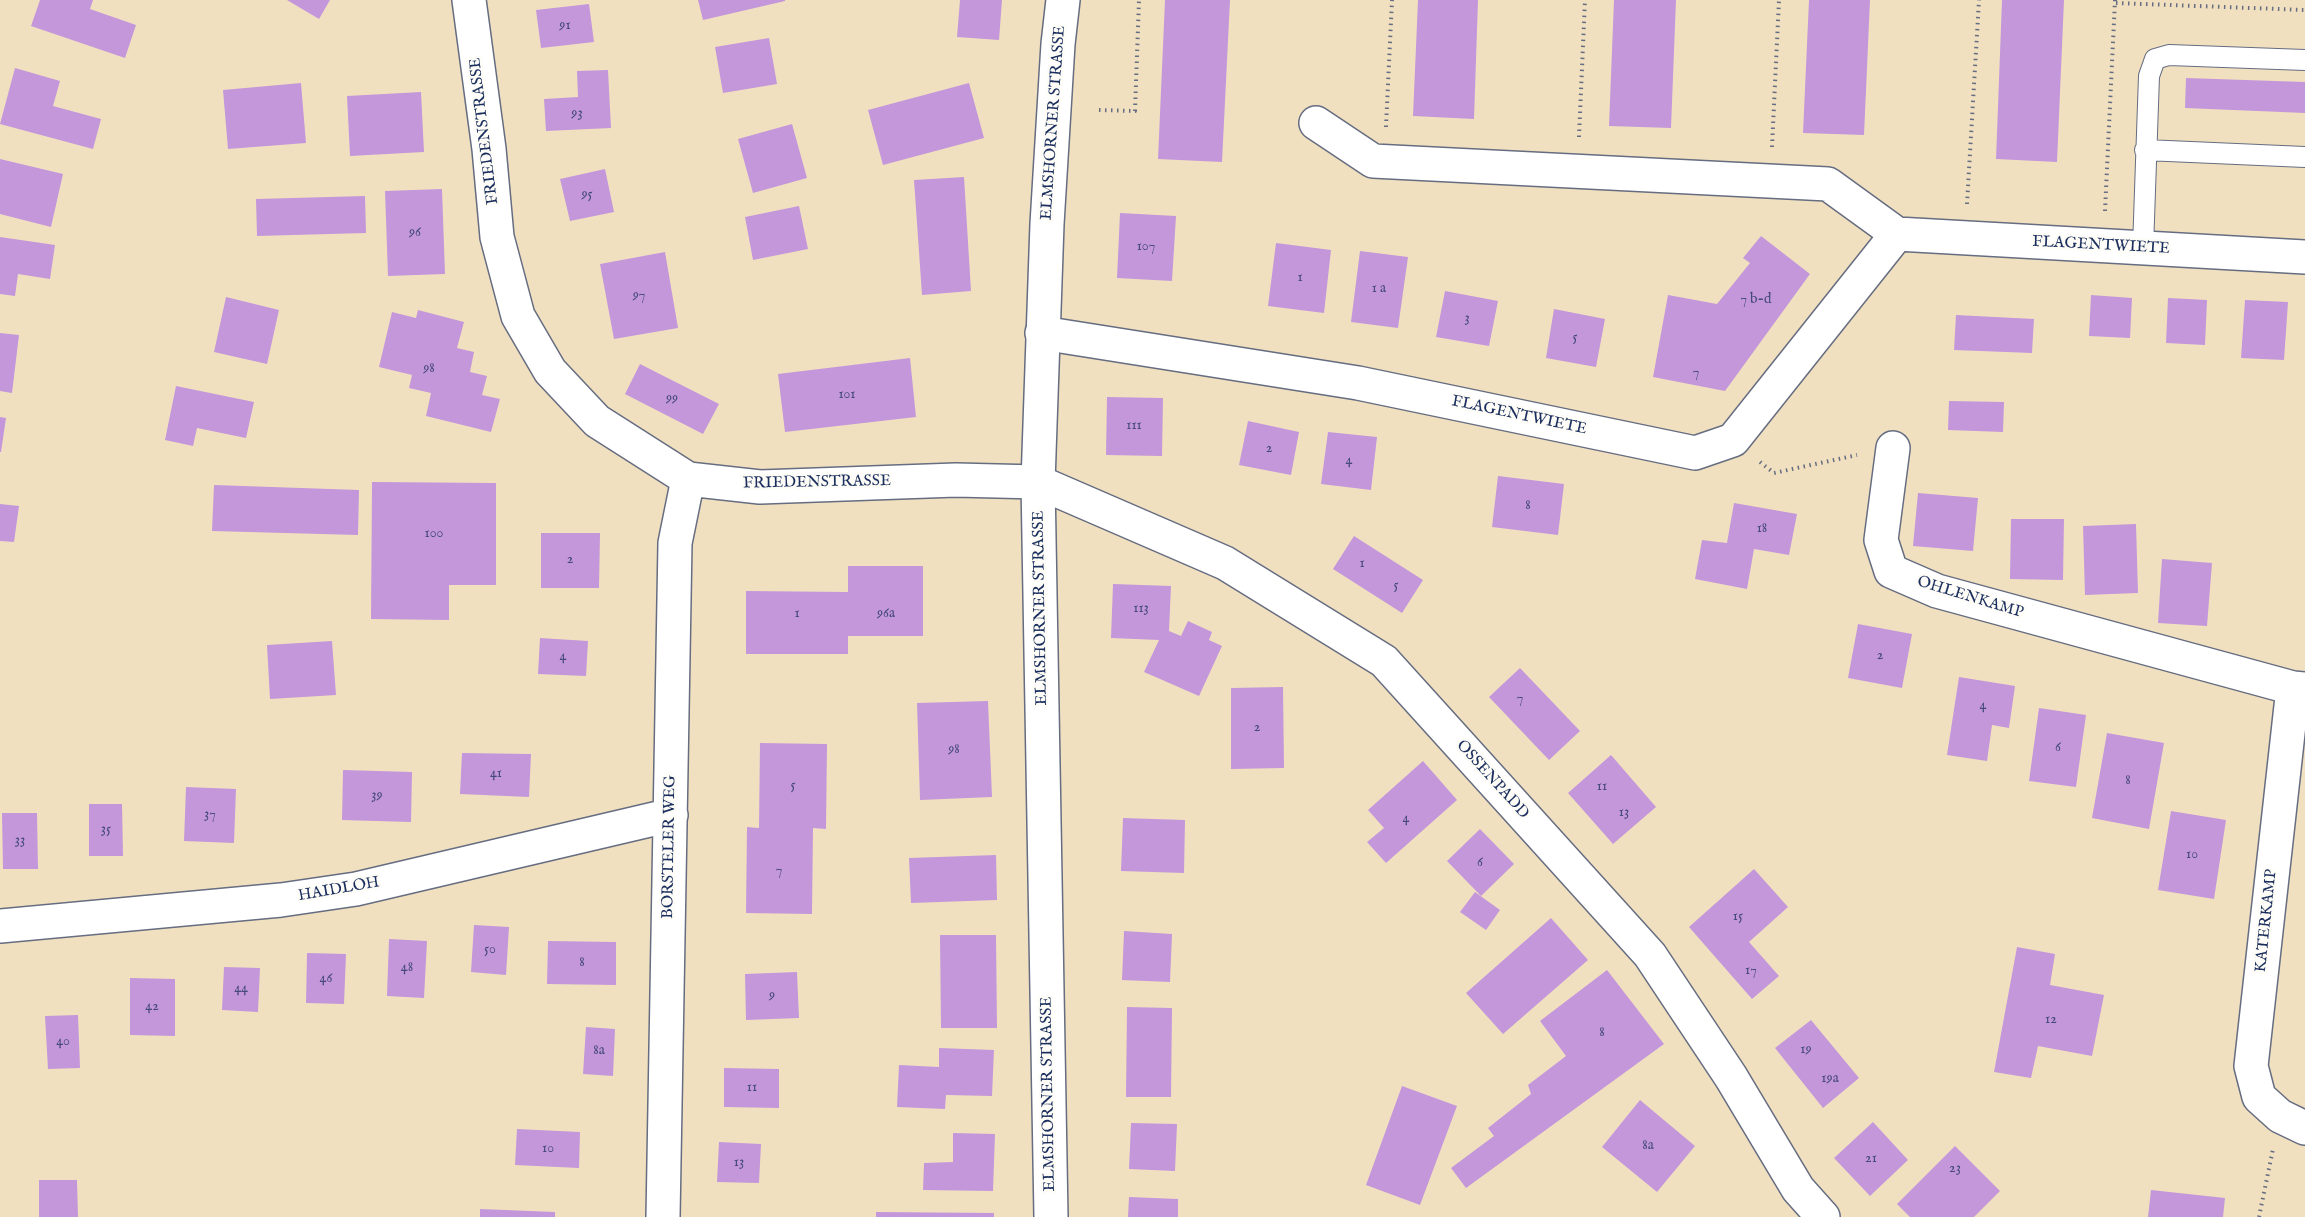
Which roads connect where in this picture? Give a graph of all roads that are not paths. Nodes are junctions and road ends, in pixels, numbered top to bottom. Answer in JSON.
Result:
{"nodes":[{"id":1,"x":469,"y":0,"type":"edge"},
{"id":2,"x":1063,"y":0,"type":"edge"},
{"id":3,"x":2305,"y":60,"type":"edge"},
{"id":4,"x":1316,"y":123,"type":"dead end"},
{"id":5,"x":2145,"y":150,"type":"junction"},
{"id":6,"x":2305,"y":157,"type":"edge"},
{"id":7,"x":1897,"y":234,"type":"junction"},
{"id":8,"x":2143,"y":248,"type":"junction"},
{"id":9,"x":2305,"y":257,"type":"edge"},
{"id":10,"x":1042,"y":333,"type":"junction"},
{"id":11,"x":1893,"y":448,"type":"road end"},
{"id":12,"x":688,"y":479,"type":"junction"},
{"id":13,"x":1038,"y":482,"type":"junction"},
{"id":14,"x":2299,"y":688,"type":"edge"},
{"id":15,"x":671,"y":815,"type":"junction"},
{"id":16,"x":0,"y":926,"type":"edge"},
{"id":17,"x":2293,"y":1122,"type":"edge"},
{"id":18,"x":663,"y":1217,"type":"edge"},
{"id":19,"x":1051,"y":1217,"type":"edge"},
{"id":20,"x":1823,"y":1217,"type":"edge"}],
"edges":[{"from":1,"to":12,"type":"street","name":"FRIEDENSTRASSE"},
{"from":2,"to":10,"type":"street","name":"ELMSHORNER STRASSE"},
{"from":3,"to":5,"type":"lane"},
{"from":4,"to":7,"type":"street"},
{"from":5,"to":6,"type":"lane"},
{"from":5,"to":8,"type":"lane"},
{"from":7,"to":8,"type":"street","name":"FLAGENTWIETE"},
{"from":7,"to":10,"type":"street","name":"FLAGENTWIETE"},
{"from":8,"to":9,"type":"street","name":"FLAGENTWIETE"},
{"from":10,"to":13,"type":"street","name":"ELMSHORNER STRASSE"},
{"from":11,"to":14,"type":"street","name":"OHLENKAMP"},
{"from":12,"to":13,"type":"street","name":"FRIEDENSTRASSE"},
{"from":12,"to":15,"type":"street","name":"BORSTELER WEG"},
{"from":13,"to":19,"type":"street","name":"ELMSHORNER STRASSE"},
{"from":13,"to":20,"type":"street","name":"OSSENPADD"},
{"from":14,"to":17,"type":"street","name":"KATERKAMP"},
{"from":15,"to":16,"type":"street","name":"HAIDLOH"},
{"from":15,"to":18,"type":"street","name":"BORSTELER WEG"}]}
